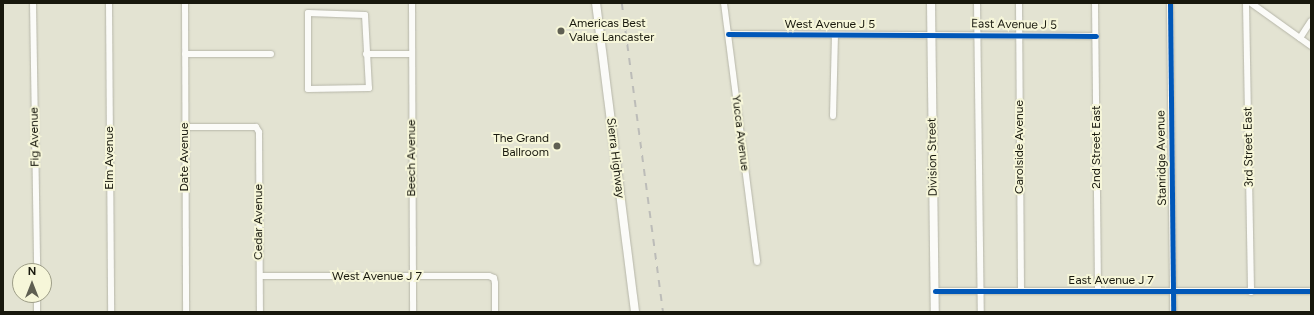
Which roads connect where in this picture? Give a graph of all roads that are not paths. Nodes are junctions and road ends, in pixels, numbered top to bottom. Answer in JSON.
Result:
{"nodes":[{"id":1,"x":34,"y":3,"type":"edge"},
{"id":2,"x":109,"y":3,"type":"edge"},
{"id":3,"x":185,"y":3,"type":"edge"},
{"id":4,"x":412,"y":3,"type":"edge"},
{"id":5,"x":596,"y":3,"type":"edge"},
{"id":6,"x":724,"y":3,"type":"edge"},
{"id":7,"x":931,"y":3,"type":"edge"},
{"id":8,"x":978,"y":3,"type":"edge"},
{"id":9,"x":1019,"y":3,"type":"edge"},
{"id":10,"x":1095,"y":3,"type":"edge"},
{"id":11,"x":1170,"y":3,"type":"edge"},
{"id":12,"x":1246,"y":3,"type":"edge"},
{"id":13,"x":1251,"y":3,"type":"edge"},
{"id":14,"x":1311,"y":21,"type":"edge"},
{"id":15,"x":728,"y":34,"type":"junction"},
{"id":16,"x":835,"y":35,"type":"junction"},
{"id":17,"x":932,"y":35,"type":"junction"},
{"id":18,"x":978,"y":35,"type":"junction"},
{"id":19,"x":1019,"y":35,"type":"junction"},
{"id":20,"x":1096,"y":36,"type":"junction"},
{"id":21,"x":1300,"y":38,"type":"junction"},
{"id":22,"x":1311,"y":46,"type":"edge"},
{"id":23,"x":185,"y":54,"type":"junction"},
{"id":24,"x":271,"y":54,"type":"dead end"},
{"id":25,"x":366,"y":54,"type":"junction"},
{"id":26,"x":412,"y":54,"type":"junction"},
{"id":27,"x":833,"y":116,"type":"dead end"},
{"id":28,"x":185,"y":127,"type":"junction"},
{"id":29,"x":757,"y":262,"type":"dead end"},
{"id":30,"x":37,"y":263,"type":"edge"},
{"id":31,"x":260,"y":276,"type":"junction"},
{"id":32,"x":412,"y":277,"type":"junction"},
{"id":33,"x":935,"y":291,"type":"junction"},
{"id":34,"x":980,"y":291,"type":"junction"},
{"id":35,"x":1021,"y":291,"type":"junction"},
{"id":36,"x":1098,"y":291,"type":"junction"},
{"id":37,"x":1173,"y":291,"type":"junction"},
{"id":38,"x":1311,"y":291,"type":"edge"},
{"id":39,"x":1251,"y":292,"type":"junction"},
{"id":40,"x":111,"y":312,"type":"edge"},
{"id":41,"x":186,"y":312,"type":"edge"},
{"id":42,"x":260,"y":312,"type":"edge"},
{"id":43,"x":413,"y":312,"type":"edge"},
{"id":44,"x":495,"y":312,"type":"edge"},
{"id":45,"x":635,"y":312,"type":"edge"},
{"id":46,"x":935,"y":312,"type":"edge"},
{"id":47,"x":981,"y":312,"type":"edge"},
{"id":48,"x":1173,"y":312,"type":"edge"}],
"edges":[{"from":1,"to":30,"type":"street","name":"Fig Avenue"},
{"from":2,"to":40,"type":"street","name":"Elm Avenue"},
{"from":3,"to":23,"type":"street","name":"Date Avenue"},
{"from":4,"to":26,"type":"street","name":"Beech Avenue"},
{"from":5,"to":45,"type":"main road","name":"Sierra Highway"},
{"from":6,"to":15,"type":"street","name":"Yucca Avenue"},
{"from":7,"to":17,"type":"main road","name":"Division Street"},
{"from":8,"to":18,"type":"street"},
{"from":9,"to":19,"type":"street","name":"Carolside Avenue"},
{"from":10,"to":20,"type":"street","name":"2nd Street East"},
{"from":11,"to":37,"type":"street","name":"Stanridge Avenue"},
{"from":12,"to":39,"type":"street","name":"3rd Street East"},
{"from":13,"to":21,"type":"street"},
{"from":14,"to":21,"type":"street"},
{"from":15,"to":16,"type":"street","name":"West Avenue J 5"},
{"from":15,"to":29,"type":"street","name":"Yucca Avenue"},
{"from":16,"to":17,"type":"street","name":"West Avenue J 5"},
{"from":16,"to":27,"type":"street"},
{"from":17,"to":18,"type":"street","name":"East Avenue J 5"},
{"from":17,"to":33,"type":"main road","name":"Division Street"},
{"from":18,"to":19,"type":"street","name":"East Avenue J 5"},
{"from":18,"to":34,"type":"street"},
{"from":19,"to":20,"type":"street","name":"East Avenue J 5"},
{"from":19,"to":35,"type":"street","name":"Carolside Avenue"},
{"from":20,"to":36,"type":"street","name":"2nd Street East"},
{"from":21,"to":22,"type":"street"},
{"from":23,"to":24,"type":"street"},
{"from":23,"to":28,"type":"street","name":"Date Avenue"},
{"from":25,"to":25,"type":"street"},
{"from":25,"to":26,"type":"street"},
{"from":26,"to":32,"type":"street","name":"Beech Avenue"},
{"from":28,"to":31,"type":"street","name":"Cedar Avenue"},
{"from":28,"to":41,"type":"street","name":"Date Avenue"},
{"from":31,"to":32,"type":"street","name":"West Avenue J 7"},
{"from":31,"to":42,"type":"street","name":"Cedar Avenue"},
{"from":32,"to":43,"type":"street","name":"Beech Avenue"},
{"from":32,"to":44,"type":"street","name":"West Avenue J 7"},
{"from":33,"to":34,"type":"street","name":"East Avenue J 7"},
{"from":33,"to":46,"type":"main road","name":"Division Street"},
{"from":34,"to":35,"type":"street","name":"East Avenue J 7"},
{"from":34,"to":47,"type":"street"},
{"from":35,"to":36,"type":"street","name":"East Avenue J 7"},
{"from":36,"to":37,"type":"street","name":"East Avenue J 7"},
{"from":37,"to":39,"type":"street","name":"East Avenue J 7"},
{"from":37,"to":48,"type":"street","name":"Stanridge Avenue"},
{"from":38,"to":39,"type":"street","name":"East Avenue J 7"}]}
